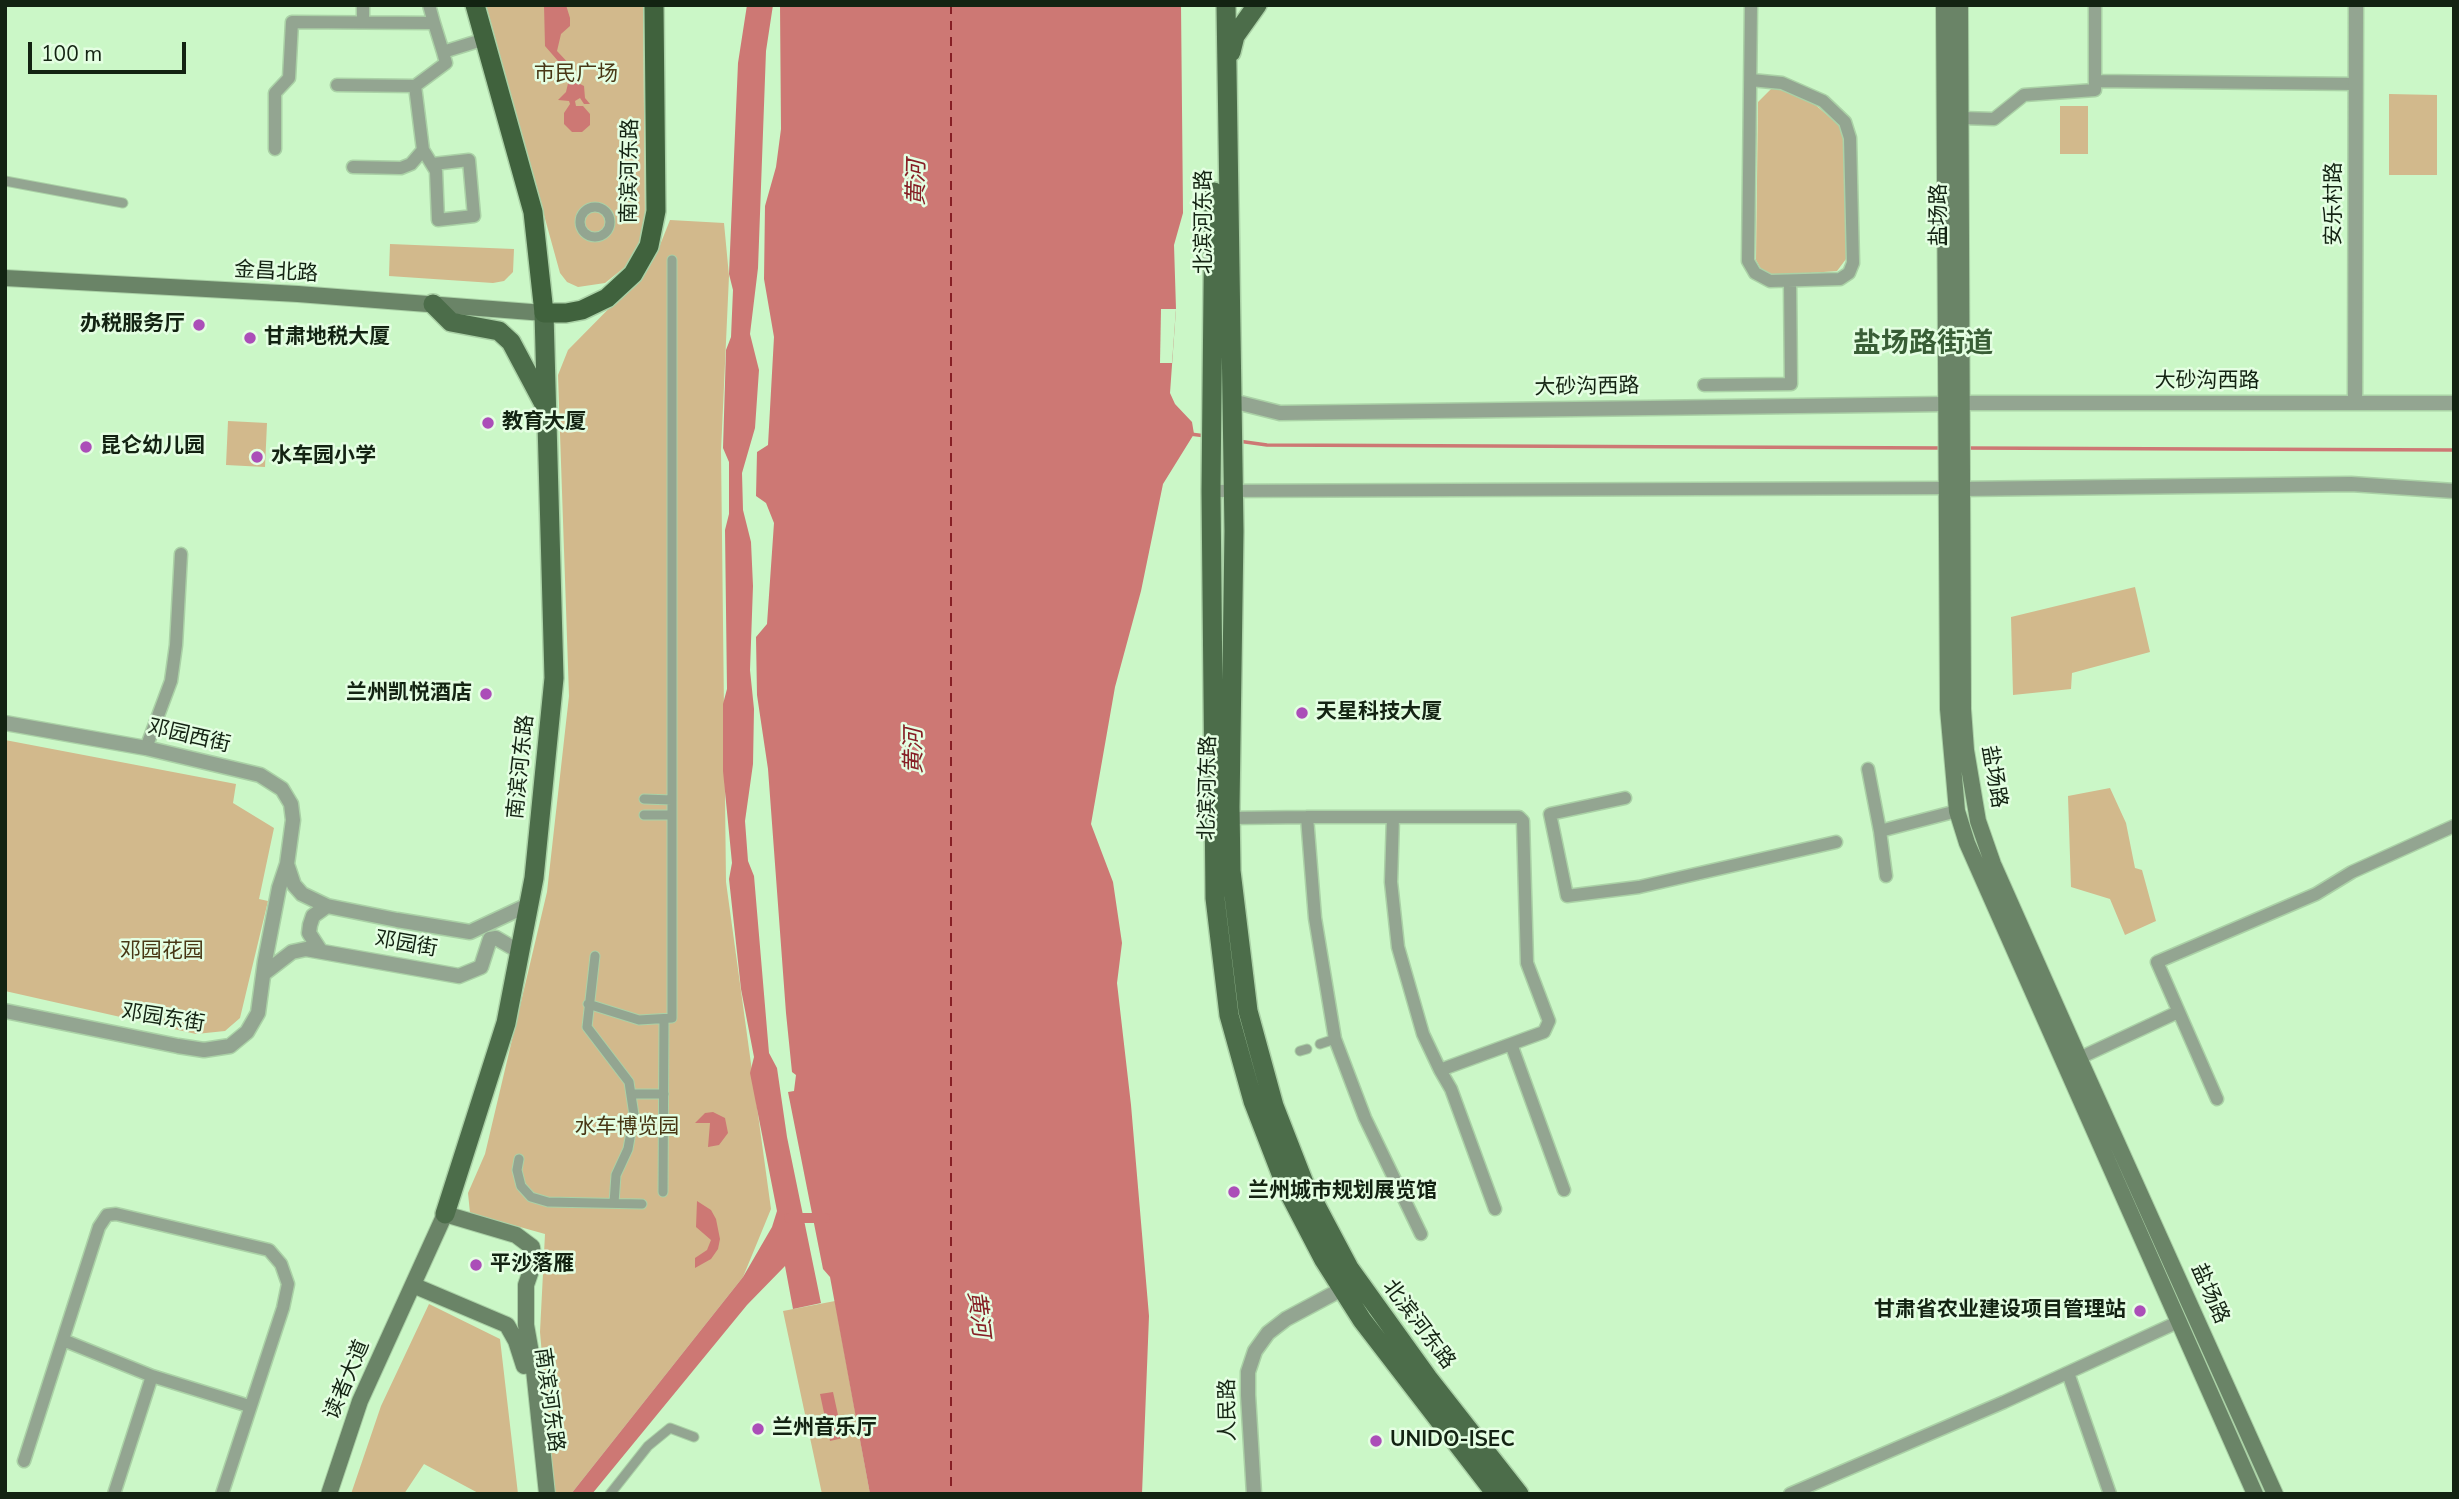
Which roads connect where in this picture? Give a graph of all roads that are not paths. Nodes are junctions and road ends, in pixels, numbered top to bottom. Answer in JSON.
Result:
{"nodes":[{"id":1,"x":363,"y":5,"type":"edge"},
{"id":2,"x":429,"y":5,"type":"edge"},
{"id":3,"x":475,"y":5,"type":"edge"},
{"id":4,"x":654,"y":5,"type":"edge"},
{"id":5,"x":1217,"y":5,"type":"edge"},
{"id":6,"x":1227,"y":5,"type":"edge"},
{"id":7,"x":1257,"y":5,"type":"edge"},
{"id":8,"x":1751,"y":5,"type":"edge"},
{"id":9,"x":1944,"y":5,"type":"edge"},
{"id":10,"x":1960,"y":5,"type":"edge"},
{"id":11,"x":2095,"y":5,"type":"edge"},
{"id":12,"x":2356,"y":5,"type":"edge"},
{"id":13,"x":363,"y":22,"type":"junction"},
{"id":14,"x":434,"y":23,"type":"junction"},
{"id":15,"x":485,"y":39,"type":"junction"},
{"id":16,"x":443,"y":52,"type":"junction"},
{"id":17,"x":1227,"y":71,"type":"junction"},
{"id":18,"x":1751,"y":80,"type":"junction"},
{"id":19,"x":2095,"y":81,"type":"junction"},
{"id":20,"x":2356,"y":84,"type":"junction"},
{"id":21,"x":337,"y":85,"type":"dead end"},
{"id":22,"x":415,"y":86,"type":"junction"},
{"id":23,"x":1962,"y":118,"type":"junction"},
{"id":24,"x":275,"y":149,"type":"dead end"},
{"id":25,"x":423,"y":150,"type":"junction"},
{"id":26,"x":433,"y":164,"type":"junction"},
{"id":27,"x":353,"y":167,"type":"dead end"},
{"id":28,"x":5,"y":181,"type":"edge"},
{"id":29,"x":123,"y":203,"type":"dead end"},
{"id":30,"x":671,"y":260,"type":"dead end"},
{"id":31,"x":5,"y":278,"type":"edge"},
{"id":32,"x":1790,"y":281,"type":"junction"},
{"id":33,"x":433,"y":304,"type":"junction"},
{"id":34,"x":544,"y":313,"type":"junction"},
{"id":35,"x":1704,"y":385,"type":"dead end"},
{"id":36,"x":2355,"y":403,"type":"junction"},
{"id":37,"x":2454,"y":403,"type":"edge"},
{"id":38,"x":1232,"y":410,"type":"junction"},
{"id":39,"x":1953,"y":412,"type":"junction"},
{"id":40,"x":548,"y":415,"type":"junction"},
{"id":41,"x":1211,"y":485,"type":"junction"},
{"id":42,"x":1231,"y":485,"type":"junction"},
{"id":43,"x":1953,"y":488,"type":"junction"},
{"id":44,"x":2454,"y":491,"type":"edge"},
{"id":45,"x":181,"y":554,"type":"dead end"},
{"id":46,"x":5,"y":723,"type":"edge"},
{"id":47,"x":146,"y":748,"type":"junction"},
{"id":48,"x":1868,"y":769,"type":"dead end"},
{"id":49,"x":1625,"y":797,"type":"dead end"},
{"id":50,"x":644,"y":800,"type":"dead end"},
{"id":51,"x":672,"y":800,"type":"junction"},
{"id":52,"x":1956,"y":811,"type":"junction"},
{"id":53,"x":644,"y":815,"type":"dead end"},
{"id":54,"x":672,"y":815,"type":"junction"},
{"id":55,"x":1307,"y":817,"type":"junction"},
{"id":56,"x":1393,"y":817,"type":"junction"},
{"id":57,"x":1230,"y":818,"type":"junction"},
{"id":58,"x":2454,"y":826,"type":"edge"},
{"id":59,"x":1880,"y":831,"type":"junction"},
{"id":60,"x":1836,"y":842,"type":"dead end"},
{"id":61,"x":287,"y":864,"type":"junction"},
{"id":62,"x":1886,"y":876,"type":"dead end"},
{"id":63,"x":530,"y":904,"type":"junction"},
{"id":64,"x":327,"y":906,"type":"junction"},
{"id":65,"x":320,"y":950,"type":"junction"},
{"id":66,"x":520,"y":952,"type":"junction"},
{"id":67,"x":595,"y":956,"type":"dead end"},
{"id":68,"x":265,"y":972,"type":"junction"},
{"id":69,"x":588,"y":1004,"type":"junction"},
{"id":70,"x":5,"y":1011,"type":"edge"},
{"id":71,"x":2178,"y":1013,"type":"junction"},
{"id":72,"x":664,"y":1021,"type":"junction"},
{"id":73,"x":1335,"y":1039,"type":"junction"},
{"id":74,"x":1320,"y":1044,"type":"dead end"},
{"id":75,"x":1511,"y":1044,"type":"junction"},
{"id":76,"x":2072,"y":1061,"type":"junction"},
{"id":77,"x":1440,"y":1070,"type":"junction"},
{"id":78,"x":631,"y":1094,"type":"junction"},
{"id":79,"x":664,"y":1094,"type":"junction"},
{"id":80,"x":2217,"y":1099,"type":"dead end"},
{"id":81,"x":519,"y":1159,"type":"dead end"},
{"id":82,"x":1564,"y":1190,"type":"dead end"},
{"id":83,"x":663,"y":1192,"type":"dead end"},
{"id":84,"x":614,"y":1203,"type":"junction"},
{"id":85,"x":642,"y":1205,"type":"dead end"},
{"id":86,"x":1495,"y":1209,"type":"dead end"},
{"id":87,"x":445,"y":1214,"type":"junction"},
{"id":88,"x":1422,"y":1234,"type":"dead end"},
{"id":89,"x":415,"y":1286,"type":"junction"},
{"id":90,"x":1342,"y":1289,"type":"junction"},
{"id":91,"x":2178,"y":1322,"type":"junction"},
{"id":92,"x":63,"y":1340,"type":"junction"},
{"id":93,"x":2068,"y":1373,"type":"junction"},
{"id":94,"x":152,"y":1376,"type":"junction"},
{"id":95,"x":249,"y":1406,"type":"junction"},
{"id":96,"x":694,"y":1437,"type":"dead end"},
{"id":97,"x":24,"y":1461,"type":"dead end"},
{"id":98,"x":114,"y":1494,"type":"edge"},
{"id":99,"x":222,"y":1494,"type":"edge"},
{"id":100,"x":329,"y":1494,"type":"edge"},
{"id":101,"x":537,"y":1494,"type":"edge"},
{"id":102,"x":547,"y":1494,"type":"edge"},
{"id":103,"x":610,"y":1494,"type":"edge"},
{"id":104,"x":1254,"y":1494,"type":"edge"},
{"id":105,"x":1496,"y":1494,"type":"edge"},
{"id":106,"x":1519,"y":1494,"type":"edge"},
{"id":107,"x":1790,"y":1494,"type":"edge"},
{"id":108,"x":2110,"y":1494,"type":"edge"},
{"id":109,"x":2255,"y":1494,"type":"edge"},
{"id":110,"x":2275,"y":1494,"type":"edge"}],
"edges":[{"from":1,"to":13,"type":"street"},
{"from":2,"to":14,"type":"street"},
{"from":3,"to":15,"type":"highway","name":"南滨河东路"},
{"from":4,"to":34,"type":"highway","name":"南滨河东路"},
{"from":5,"to":41,"type":"main road","name":"北滨河东路"},
{"from":6,"to":17,"type":"main road","name":"北滨河东路"},
{"from":7,"to":17,"type":"main road"},
{"from":8,"to":18,"type":"street"},
{"from":9,"to":39,"type":"main road","name":"盐场路"},
{"from":10,"to":23,"type":"main road","name":"盐场路"},
{"from":11,"to":19,"type":"street"},
{"from":12,"to":20,"type":"street","name":"安乐村路"},
{"from":13,"to":14,"type":"street"},
{"from":13,"to":24,"type":"street"},
{"from":14,"to":16,"type":"street"},
{"from":15,"to":16,"type":"street"},
{"from":15,"to":34,"type":"highway","name":"南滨河东路"},
{"from":16,"to":22,"type":"street"},
{"from":17,"to":38,"type":"main road","name":"北滨河东路"},
{"from":18,"to":32,"type":"street"},
{"from":18,"to":32,"type":"street"},
{"from":19,"to":20,"type":"street"},
{"from":19,"to":23,"type":"street"},
{"from":20,"to":36,"type":"street","name":"安乐村路"},
{"from":21,"to":22,"type":"street"},
{"from":22,"to":25,"type":"street"},
{"from":23,"to":39,"type":"main road","name":"盐场路"},
{"from":25,"to":26,"type":"street"},
{"from":25,"to":27,"type":"street"},
{"from":26,"to":26,"type":"street"},
{"from":28,"to":29,"type":"street"},
{"from":30,"to":51,"type":"street"},
{"from":31,"to":33,"type":"main road","name":"金昌北路"},
{"from":32,"to":35,"type":"street"},
{"from":33,"to":34,"type":"main road","name":"金昌北路"},
{"from":33,"to":40,"type":"main road"},
{"from":34,"to":40,"type":"main road","name":"南滨河东路"},
{"from":36,"to":37,"type":"street","name":"大砂沟西路"},
{"from":36,"to":39,"type":"street","name":"大砂沟西路"},
{"from":38,"to":39,"type":"street","name":"大砂沟西路"},
{"from":38,"to":42,"type":"main road","name":"北滨河东路"},
{"from":39,"to":43,"type":"main road","name":"盐场路"},
{"from":40,"to":63,"type":"main road","name":"南滨河东路"},
{"from":41,"to":42,"type":"street"},
{"from":41,"to":90,"type":"main road","name":"北滨河东路"},
{"from":42,"to":43,"type":"street"},
{"from":42,"to":57,"type":"main road","name":"北滨河东路"},
{"from":43,"to":44,"type":"street"},
{"from":43,"to":52,"type":"main road","name":"盐场路"},
{"from":43,"to":76,"type":"main road","name":"盐场路"},
{"from":45,"to":47,"type":"street"},
{"from":46,"to":47,"type":"street","name":"邓园西街"},
{"from":47,"to":61,"type":"street","name":"邓园西街"},
{"from":48,"to":59,"type":"street"},
{"from":49,"to":60,"type":"street"},
{"from":50,"to":51,"type":"street"},
{"from":51,"to":54,"type":"street"},
{"from":52,"to":59,"type":"street"},
{"from":52,"to":76,"type":"main road","name":"盐场路"},
{"from":53,"to":54,"type":"street"},
{"from":54,"to":72,"type":"street"},
{"from":55,"to":56,"type":"street"},
{"from":55,"to":57,"type":"street"},
{"from":55,"to":73,"type":"street"},
{"from":56,"to":75,"type":"street"},
{"from":56,"to":77,"type":"street"},
{"from":57,"to":106,"type":"main road","name":"北滨河东路"},
{"from":58,"to":71,"type":"street"},
{"from":59,"to":62,"type":"street"},
{"from":61,"to":64,"type":"street","name":"邓园街"},
{"from":61,"to":68,"type":"street","name":"邓园西街"},
{"from":63,"to":64,"type":"street","name":"邓园街"},
{"from":63,"to":66,"type":"main road","name":"南滨河东路"},
{"from":64,"to":65,"type":"street"},
{"from":65,"to":66,"type":"street","name":"邓园街"},
{"from":65,"to":68,"type":"street","name":"邓园街"},
{"from":66,"to":87,"type":"main road","name":"南滨河东路"},
{"from":67,"to":69,"type":"street"},
{"from":68,"to":70,"type":"street","name":"邓园东街"},
{"from":69,"to":72,"type":"street"},
{"from":69,"to":78,"type":"street"},
{"from":71,"to":76,"type":"street"},
{"from":71,"to":80,"type":"street"},
{"from":72,"to":79,"type":"street"},
{"from":73,"to":74,"type":"street"},
{"from":73,"to":88,"type":"street"},
{"from":75,"to":77,"type":"street"},
{"from":75,"to":82,"type":"street"},
{"from":76,"to":91,"type":"main road","name":"盐场路"},
{"from":76,"to":110,"type":"main road","name":"盐场路"},
{"from":77,"to":86,"type":"street"},
{"from":78,"to":79,"type":"street"},
{"from":78,"to":84,"type":"street"},
{"from":79,"to":83,"type":"street"},
{"from":81,"to":84,"type":"street"},
{"from":84,"to":85,"type":"street"},
{"from":87,"to":89,"type":"main road","name":"南滨河东路"},
{"from":87,"to":102,"type":"main road","name":"南滨河东路"},
{"from":89,"to":100,"type":"main road","name":"读者大道"},
{"from":89,"to":101,"type":"main road","name":"南滨河东路"},
{"from":90,"to":104,"type":"street","name":"人民路"},
{"from":90,"to":105,"type":"main road","name":"北滨河东路"},
{"from":91,"to":93,"type":"street","name":"盐场路"},
{"from":91,"to":109,"type":"main road","name":"盐场路"},
{"from":92,"to":94,"type":"street"},
{"from":92,"to":95,"type":"street"},
{"from":92,"to":97,"type":"street"},
{"from":93,"to":107,"type":"street","name":"盐场路"},
{"from":93,"to":108,"type":"street"},
{"from":94,"to":95,"type":"street"},
{"from":94,"to":98,"type":"street"},
{"from":95,"to":99,"type":"street"},
{"from":96,"to":103,"type":"street"}]}
